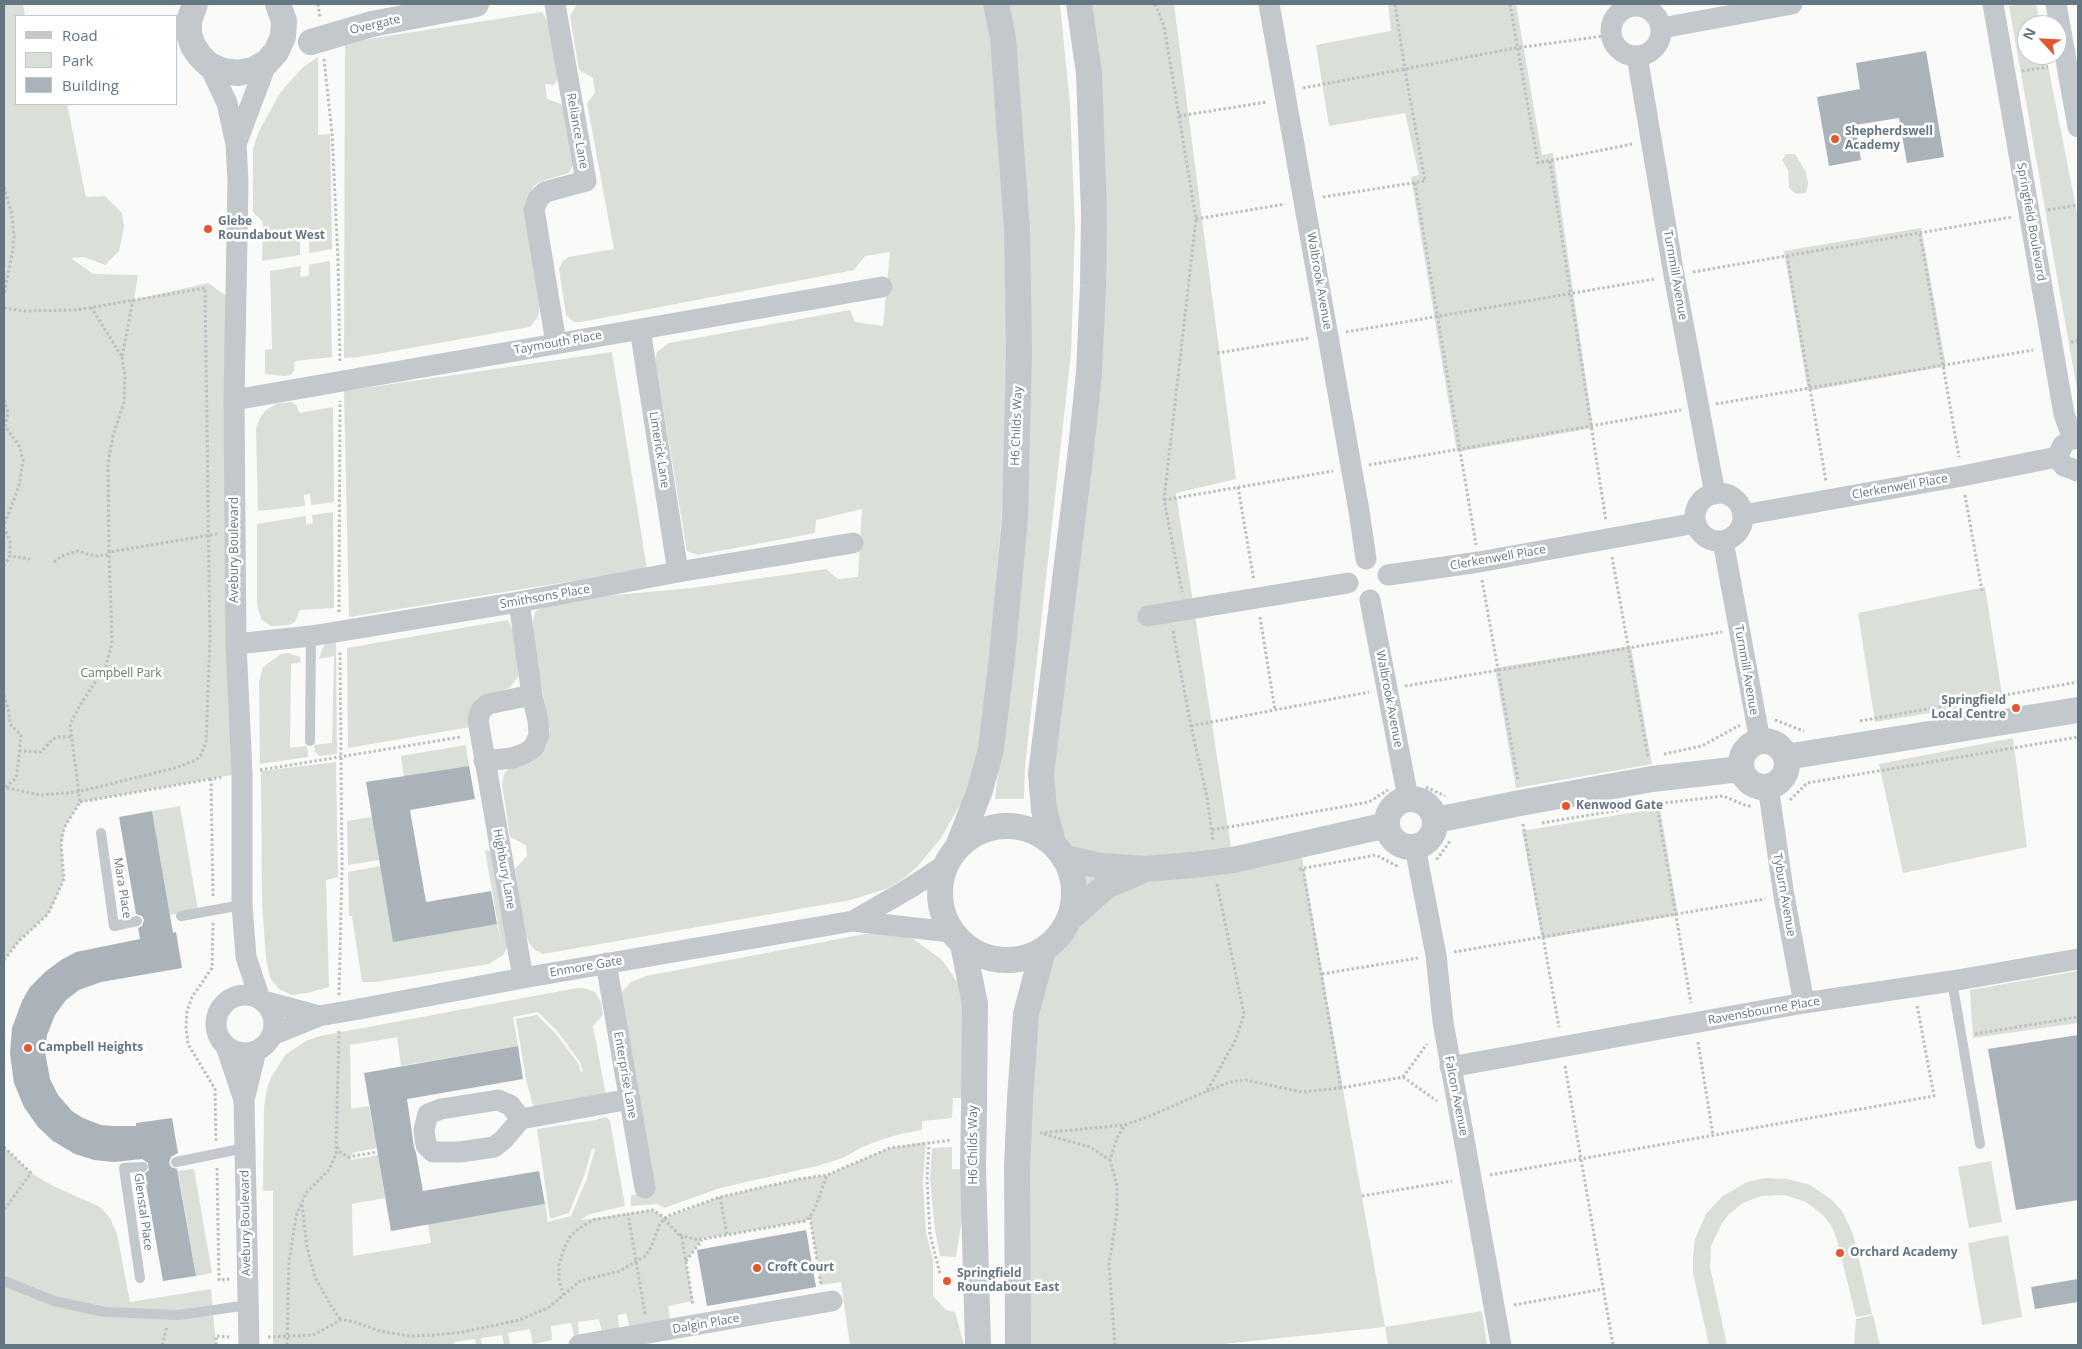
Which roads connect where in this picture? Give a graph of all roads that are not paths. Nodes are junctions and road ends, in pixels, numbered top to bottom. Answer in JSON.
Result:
{"nodes":[{"id":1,"x":194,"y":4,"type":"edge"},
{"id":2,"x":278,"y":4,"type":"edge"},
{"id":3,"x":476,"y":4,"type":"edge"},
{"id":4,"x":555,"y":4,"type":"edge"},
{"id":5,"x":996,"y":4,"type":"edge"},
{"id":6,"x":1079,"y":4,"type":"edge"},
{"id":7,"x":1269,"y":4,"type":"edge"},
{"id":8,"x":1792,"y":4,"type":"edge"},
{"id":9,"x":1993,"y":4,"type":"edge"},
{"id":10,"x":2056,"y":4,"type":"edge"},
{"id":11,"x":1630,"y":5,"type":"edge"},
{"id":12,"x":1662,"y":28,"type":"junction"},
{"id":13,"x":1637,"y":56,"type":"junction"},
{"id":14,"x":271,"y":57,"type":"junction"},
{"id":15,"x":209,"y":65,"type":"junction"},
{"id":16,"x":2078,"y":127,"type":"edge"},
{"id":17,"x":236,"y":144,"type":"junction"},
{"id":18,"x":882,"y":287,"type":"dead end"},
{"id":19,"x":640,"y":329,"type":"junction"},
{"id":20,"x":556,"y":343,"type":"junction"},
{"id":21,"x":234,"y":400,"type":"junction"},
{"id":22,"x":2076,"y":439,"type":"edge"},
{"id":23,"x":2057,"y":457,"type":"junction"},
{"id":24,"x":2078,"y":474,"type":"edge"},
{"id":25,"x":1715,"y":494,"type":"junction"},
{"id":26,"x":1743,"y":514,"type":"junction"},
{"id":27,"x":1696,"y":523,"type":"junction"},
{"id":28,"x":1723,"y":541,"type":"junction"},
{"id":29,"x":853,"y":543,"type":"dead end"},
{"id":30,"x":1366,"y":559,"type":"junction"},
{"id":31,"x":678,"y":572,"type":"junction"},
{"id":32,"x":1388,"y":575,"type":"junction"},
{"id":33,"x":1348,"y":583,"type":"junction"},
{"id":34,"x":1370,"y":600,"type":"junction"},
{"id":35,"x":519,"y":602,"type":"junction"},
{"id":36,"x":1148,"y":616,"type":"dead end"},
{"id":37,"x":310,"y":636,"type":"junction"},
{"id":38,"x":236,"y":644,"type":"junction"},
{"id":39,"x":532,"y":695,"type":"junction"},
{"id":40,"x":2078,"y":710,"type":"edge"},
{"id":41,"x":1758,"y":732,"type":"junction"},
{"id":42,"x":310,"y":741,"type":"dead end"},
{"id":43,"x":1786,"y":757,"type":"junction"},
{"id":44,"x":484,"y":761,"type":"junction"},
{"id":45,"x":1741,"y":768,"type":"junction"},
{"id":46,"x":1407,"y":792,"type":"junction"},
{"id":47,"x":1769,"y":796,"type":"junction"},
{"id":48,"x":1436,"y":820,"type":"junction"},
{"id":49,"x":1387,"y":826,"type":"junction"},
{"id":50,"x":101,"y":833,"type":"dead end"},
{"id":51,"x":1059,"y":850,"type":"junction"},
{"id":52,"x":952,"y":854,"type":"junction"},
{"id":53,"x":1416,"y":856,"type":"junction"},
{"id":54,"x":1144,"y":869,"type":"junction"},
{"id":55,"x":242,"y":905,"type":"junction"},
{"id":56,"x":182,"y":916,"type":"dead end"},
{"id":57,"x":1070,"y":918,"type":"junction"},
{"id":58,"x":137,"y":920,"type":"dead end"},
{"id":59,"x":853,"y":921,"type":"junction"},
{"id":60,"x":957,"y":939,"type":"junction"},
{"id":61,"x":1043,"y":950,"type":"junction"},
{"id":62,"x":246,"y":957,"type":"junction"},
{"id":63,"x":2078,"y":959,"type":"edge"},
{"id":64,"x":606,"y":963,"type":"junction"},
{"id":65,"x":524,"y":978,"type":"junction"},
{"id":66,"x":1952,"y":981,"type":"junction"},
{"id":67,"x":261,"y":1000,"type":"junction"},
{"id":68,"x":225,"y":1002,"type":"junction"},
{"id":69,"x":1804,"y":1003,"type":"junction"},
{"id":70,"x":319,"y":1016,"type":"junction"},
{"id":71,"x":272,"y":1035,"type":"junction"},
{"id":72,"x":226,"y":1046,"type":"junction"},
{"id":73,"x":256,"y":1051,"type":"junction"},
{"id":74,"x":1450,"y":1068,"type":"junction"},
{"id":75,"x":630,"y":1099,"type":"junction"},
{"id":76,"x":244,"y":1100,"type":"junction"},
{"id":77,"x":521,"y":1119,"type":"dead end"},
{"id":78,"x":1980,"y":1144,"type":"dead end"},
{"id":79,"x":245,"y":1148,"type":"junction"},
{"id":80,"x":176,"y":1162,"type":"dead end"},
{"id":81,"x":143,"y":1167,"type":"dead end"},
{"id":82,"x":645,"y":1188,"type":"dead end"},
{"id":83,"x":140,"y":1278,"type":"dead end"},
{"id":84,"x":4,"y":1281,"type":"edge"},
{"id":85,"x":827,"y":1293,"type":"road end"},
{"id":86,"x":248,"y":1305,"type":"junction"},
{"id":87,"x":663,"y":1337,"type":"edge"},
{"id":88,"x":249,"y":1341,"type":"edge"},
{"id":89,"x":578,"y":1345,"type":"edge"},
{"id":90,"x":978,"y":1345,"type":"edge"},
{"id":91,"x":1018,"y":1345,"type":"edge"},
{"id":92,"x":1500,"y":1345,"type":"edge"}],
"edges":[{"from":1,"to":15,"type":"street"},
{"from":2,"to":14,"type":"street"},
{"from":3,"to":14,"type":"street","name":"Overgate","bridge":true},
{"from":4,"to":20,"type":"street","name":"Reliance Lane"},
{"from":5,"to":52,"type":"street","name":"H6 Childs Way"},
{"from":6,"to":51,"type":"street"},
{"from":7,"to":30,"type":"street","name":"Walbrook Avenue"},
{"from":8,"to":12,"type":"street"},
{"from":9,"to":22,"type":"street","name":"Springfield Boulevard"},
{"from":10,"to":16,"type":"street"},
{"from":11,"to":12,"type":"street"},
{"from":11,"to":13,"type":"street"},
{"from":12,"to":13,"type":"street"},
{"from":13,"to":25,"type":"street","name":"Turnmill Avenue"},
{"from":14,"to":15,"type":"street","name":"Overgate"},
{"from":14,"to":17,"type":"street","name":"Avebury Boulevard"},
{"from":15,"to":17,"type":"street","name":"Avebury Boulevard"},
{"from":17,"to":21,"type":"street","name":"Avebury Boulevard"},
{"from":18,"to":19,"type":"street","name":"Taymouth Place"},
{"from":19,"to":20,"type":"street","name":"Taymouth Place"},
{"from":19,"to":31,"type":"street","name":"Limerick Lane"},
{"from":20,"to":21,"type":"street","name":"Taymouth Place"},
{"from":21,"to":38,"type":"street","name":"Avebury Boulevard"},
{"from":22,"to":23,"type":"street"},
{"from":23,"to":24,"type":"street"},
{"from":23,"to":26,"type":"street","name":"Clerkenwell Place"},
{"from":25,"to":26,"type":"street"},
{"from":25,"to":27,"type":"street"},
{"from":26,"to":28,"type":"street"},
{"from":27,"to":28,"type":"street"},
{"from":27,"to":32,"type":"street","name":"Clerkenwell Place"},
{"from":28,"to":41,"type":"street","name":"Turnmill Avenue"},
{"from":29,"to":31,"type":"street","name":"Smithsons Place"},
{"from":30,"to":32,"type":"street"},
{"from":30,"to":33,"type":"street"},
{"from":31,"to":35,"type":"street","name":"Smithsons Place"},
{"from":32,"to":34,"type":"street"},
{"from":33,"to":34,"type":"street"},
{"from":33,"to":36,"type":"street"},
{"from":34,"to":46,"type":"street","name":"Walbrook Avenue"},
{"from":35,"to":37,"type":"street","name":"Smithsons Place"},
{"from":35,"to":39,"type":"street"},
{"from":37,"to":38,"type":"street","name":"Smithsons Place"},
{"from":37,"to":42,"type":"lane"},
{"from":38,"to":55,"type":"street","name":"Avebury Boulevard"},
{"from":39,"to":44,"type":"street","name":"Highbury Lane"},
{"from":39,"to":44,"type":"street"},
{"from":40,"to":43,"type":"street"},
{"from":41,"to":43,"type":"street"},
{"from":41,"to":45,"type":"street"},
{"from":43,"to":47,"type":"street"},
{"from":44,"to":65,"type":"street","name":"Highbury Lane"},
{"from":45,"to":47,"type":"street"},
{"from":45,"to":48,"type":"street"},
{"from":46,"to":48,"type":"street"},
{"from":46,"to":49,"type":"street"},
{"from":47,"to":69,"type":"street","name":"Tyburn Avenue"},
{"from":48,"to":53,"type":"street"},
{"from":49,"to":53,"type":"street"},
{"from":49,"to":54,"type":"street"},
{"from":50,"to":58,"type":"lane","name":"Mara Place"},
{"from":51,"to":52,"type":"street"},
{"from":51,"to":54,"type":"street"},
{"from":51,"to":57,"type":"street"},
{"from":52,"to":59,"type":"street","name":"Enmore Gate"},
{"from":52,"to":60,"type":"street"},
{"from":53,"to":74,"type":"street","name":"Falcon Avenue"},
{"from":54,"to":57,"type":"street"},
{"from":55,"to":56,"type":"lane"},
{"from":55,"to":62,"type":"street","name":"Avebury Boulevard"},
{"from":57,"to":61,"type":"street"},
{"from":59,"to":60,"type":"street","name":"Enmore Gate"},
{"from":59,"to":64,"type":"street","name":"Enmore Gate"},
{"from":60,"to":61,"type":"street"},
{"from":60,"to":90,"type":"street","name":"H6 Childs Way","bridge":true},
{"from":61,"to":91,"type":"street","bridge":true},
{"from":62,"to":67,"type":"street","name":"Avebury Boulevard"},
{"from":62,"to":68,"type":"street","name":"Avebury Boulevard"},
{"from":63,"to":66,"type":"street","name":"Ravensbourne Place"},
{"from":64,"to":65,"type":"street","name":"Enmore Gate"},
{"from":64,"to":75,"type":"street","name":"Enterprise Lane"},
{"from":65,"to":70,"type":"street","name":"Enmore Gate","bridge":true},
{"from":66,"to":69,"type":"street","name":"Ravensbourne Place"},
{"from":66,"to":78,"type":"lane"},
{"from":67,"to":68,"type":"street"},
{"from":67,"to":70,"type":"street","name":"Enmore Gate"},
{"from":67,"to":71,"type":"street"},
{"from":68,"to":72,"type":"street"},
{"from":69,"to":74,"type":"street","name":"Ravensbourne Place"},
{"from":70,"to":71,"type":"street","name":"Enmore Gate"},
{"from":71,"to":73,"type":"street"},
{"from":72,"to":73,"type":"street"},
{"from":72,"to":76,"type":"street","name":"Avebury Boulevard"},
{"from":73,"to":76,"type":"street","name":"Avebury Boulevard"},
{"from":74,"to":92,"type":"street","name":"Falcon Avenue"},
{"from":75,"to":77,"type":"street"},
{"from":75,"to":82,"type":"street","name":"Enterprise Lane"},
{"from":76,"to":79,"type":"street","name":"Avebury Boulevard"},
{"from":79,"to":80,"type":"lane"},
{"from":79,"to":86,"type":"street","name":"Avebury Boulevard"},
{"from":81,"to":83,"type":"lane","name":"Glenstal Place"},
{"from":84,"to":86,"type":"lane"},
{"from":85,"to":87,"type":"street","name":"Dalgin Place"},
{"from":86,"to":88,"type":"street","name":"Avebury Boulevard"},
{"from":87,"to":89,"type":"street","name":"Dalgin Place"}]}
